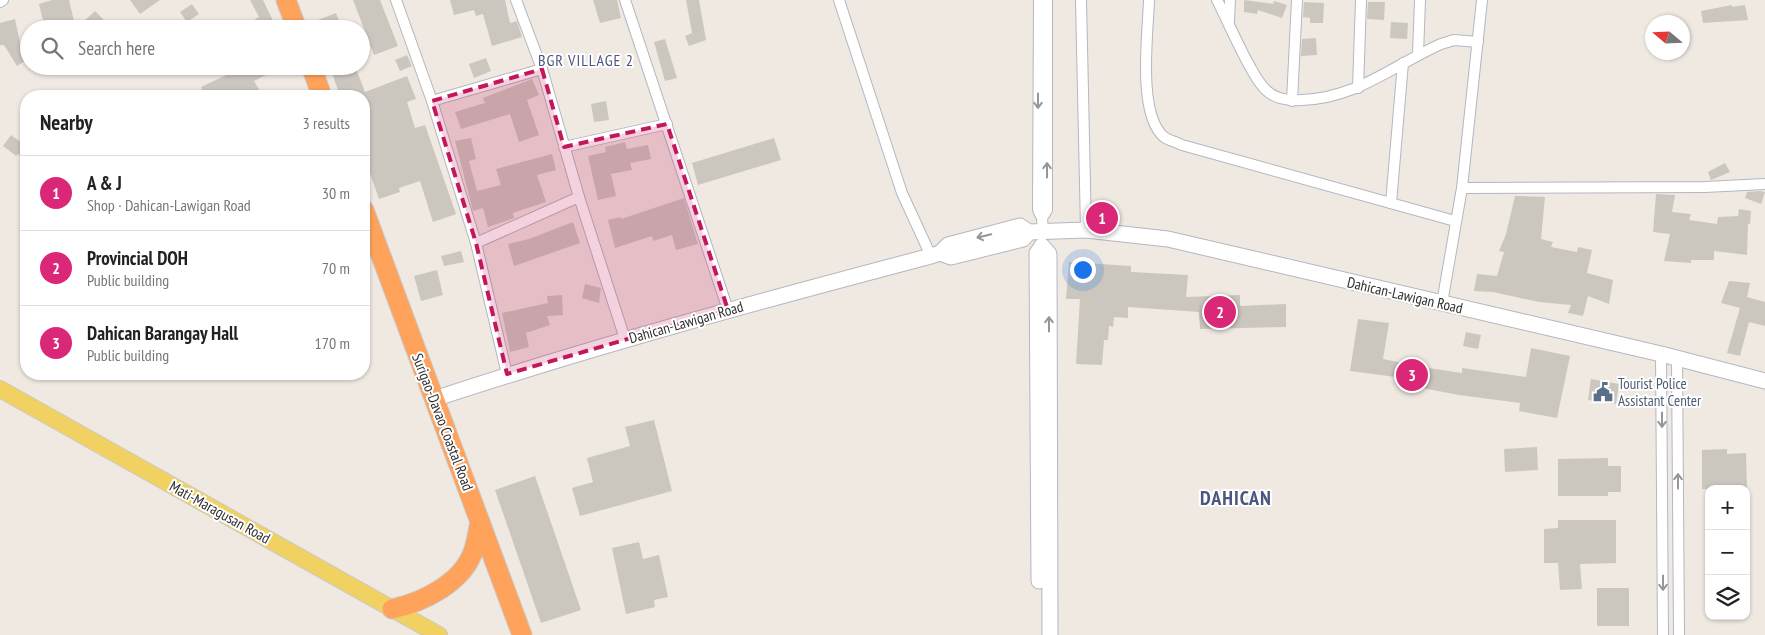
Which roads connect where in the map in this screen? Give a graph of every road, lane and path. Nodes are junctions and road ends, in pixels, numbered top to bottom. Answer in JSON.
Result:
{"nodes":[{"id":1,"x":286,"y":0,"type":"edge"},
{"id":2,"x":396,"y":0,"type":"edge"},
{"id":3,"x":516,"y":0,"type":"edge"},
{"id":4,"x":625,"y":0,"type":"edge"},
{"id":5,"x":839,"y":0,"type":"edge"},
{"id":6,"x":1038,"y":0,"type":"edge"},
{"id":7,"x":1047,"y":0,"type":"edge"},
{"id":8,"x":1081,"y":0,"type":"edge"},
{"id":9,"x":1149,"y":0,"type":"edge"},
{"id":10,"x":1217,"y":0,"type":"edge"},
{"id":11,"x":1230,"y":0,"type":"edge"},
{"id":12,"x":1297,"y":0,"type":"edge"},
{"id":13,"x":1361,"y":0,"type":"edge"},
{"id":14,"x":1420,"y":0,"type":"edge"},
{"id":15,"x":1482,"y":0,"type":"edge"},
{"id":16,"x":294,"y":20,"type":"edge"},
{"id":17,"x":1228,"y":22,"type":"junction"},
{"id":18,"x":1478,"y":42,"type":"junction"},
{"id":19,"x":1418,"y":54,"type":"junction"},
{"id":20,"x":1403,"y":63,"type":"junction"},
{"id":21,"x":542,"y":69,"type":"junction"},
{"id":22,"x":314,"y":75,"type":"edge"},
{"id":23,"x":1358,"y":88,"type":"junction"},
{"id":24,"x":320,"y":90,"type":"edge"},
{"id":25,"x":432,"y":101,"type":"junction"},
{"id":26,"x":1292,"y":101,"type":"junction"},
{"id":27,"x":667,"y":124,"type":"junction"},
{"id":28,"x":564,"y":147,"type":"junction"},
{"id":29,"x":1765,"y":184,"type":"edge"},
{"id":30,"x":1462,"y":188,"type":"junction"},
{"id":31,"x":579,"y":198,"type":"junction"},
{"id":32,"x":1391,"y":203,"type":"junction"},
{"id":33,"x":1455,"y":221,"type":"junction"},
{"id":34,"x":370,"y":226,"type":"edge"},
{"id":35,"x":1038,"y":227,"type":"junction"},
{"id":36,"x":1086,"y":230,"type":"junction"},
{"id":37,"x":476,"y":243,"type":"junction"},
{"id":38,"x":1042,"y":246,"type":"junction"},
{"id":39,"x":936,"y":255,"type":"junction"},
{"id":40,"x":1442,"y":303,"type":"junction"},
{"id":41,"x":728,"y":310,"type":"junction"},
{"id":42,"x":625,"y":339,"type":"junction"},
{"id":43,"x":1661,"y":354,"type":"junction"},
{"id":44,"x":1677,"y":358,"type":"junction"},
{"id":45,"x":507,"y":374,"type":"junction"},
{"id":46,"x":1765,"y":381,"type":"edge"},
{"id":47,"x":0,"y":389,"type":"edge"},
{"id":48,"x":434,"y":399,"type":"junction"},
{"id":49,"x":1662,"y":504,"type":"junction"},
{"id":50,"x":1678,"y":504,"type":"junction"},
{"id":51,"x":480,"y":522,"type":"junction"},
{"id":52,"x":392,"y":610,"type":"junction"},
{"id":53,"x":439,"y":635,"type":"edge"},
{"id":54,"x":522,"y":635,"type":"edge"},
{"id":55,"x":1039,"y":635,"type":"edge"},
{"id":56,"x":1050,"y":635,"type":"edge"},
{"id":57,"x":1663,"y":635,"type":"edge"},
{"id":58,"x":1679,"y":635,"type":"edge"}],
"edges":[{"from":1,"to":16,"type":"highway"},
{"from":2,"to":25,"type":"street"},
{"from":3,"to":21,"type":"street"},
{"from":4,"to":27,"type":"street"},
{"from":5,"to":39,"type":"street"},
{"from":6,"to":35,"type":"street","one_way":true},
{"from":35,"to":7,"type":"street","one_way":true},
{"from":8,"to":36,"type":"street"},
{"from":9,"to":32,"type":"street"},
{"from":10,"to":17,"type":"street"},
{"from":11,"to":17,"type":"street"},
{"from":12,"to":26,"type":"street"},
{"from":13,"to":23,"type":"street"},
{"from":14,"to":19,"type":"street"},
{"from":15,"to":18,"type":"street"},
{"from":17,"to":26,"type":"street"},
{"from":18,"to":19,"type":"street"},
{"from":18,"to":30,"type":"street"},
{"from":19,"to":20,"type":"street"},
{"from":20,"to":23,"type":"street"},
{"from":20,"to":32,"type":"street"},
{"from":21,"to":25,"type":"street"},
{"from":21,"to":28,"type":"street"},
{"from":22,"to":24,"type":"highway"},
{"from":23,"to":26,"type":"street"},
{"from":25,"to":37,"type":"street"},
{"from":27,"to":28,"type":"street"},
{"from":27,"to":41,"type":"street"},
{"from":28,"to":31,"type":"street"},
{"from":29,"to":30,"type":"street"},
{"from":30,"to":33,"type":"street"},
{"from":31,"to":37,"type":"street"},
{"from":31,"to":42,"type":"street"},
{"from":32,"to":33,"type":"street"},
{"from":33,"to":40,"type":"street"},
{"from":34,"to":48,"type":"highway","name":"Surigao-Davao Coastal Road"},
{"from":35,"to":36,"type":"main road","name":"Dahican-Lawigan Road"},
{"from":35,"to":38,"type":"main road"},
{"from":35,"to":39,"type":"main road","name":"Dahican-Lawigan Road"},
{"from":36,"to":40,"type":"main road","name":"Dahican-Lawigan Road"},
{"from":37,"to":45,"type":"street"},
{"from":38,"to":55,"type":"main road"},
{"from":56,"to":38,"type":"main road","one_way":true},
{"from":39,"to":41,"type":"main road","name":"Dahican-Lawigan Road"},
{"from":40,"to":43,"type":"main road","name":"Dahican-Lawigan Road"},
{"from":41,"to":42,"type":"main road","name":"Dahican-Lawigan Road"},
{"from":42,"to":45,"type":"main road","name":"Dahican-Lawigan Road"},
{"from":43,"to":44,"type":"main road","name":"Dahican-Lawigan Road"},
{"from":43,"to":49,"type":"street","one_way":true},
{"from":44,"to":46,"type":"main road","name":"Dahican-Lawigan Road"},
{"from":50,"to":44,"type":"street","one_way":true},
{"from":45,"to":48,"type":"main road","name":"Dahican-Lawigan Road"},
{"from":47,"to":52,"type":"main road","name":"Mati-Maragusan Road"},
{"from":48,"to":51,"type":"highway","name":"Surigao-Davao Coastal Road"},
{"from":49,"to":50,"type":"street"},
{"from":49,"to":57,"type":"street","one_way":true},
{"from":50,"to":58,"type":"street"},
{"from":51,"to":52,"type":"highway"},
{"from":51,"to":54,"type":"highway","name":"Surigao-Davao Coastal Road"},
{"from":52,"to":53,"type":"main road","name":"Mati-Maragusan Road"}]}
